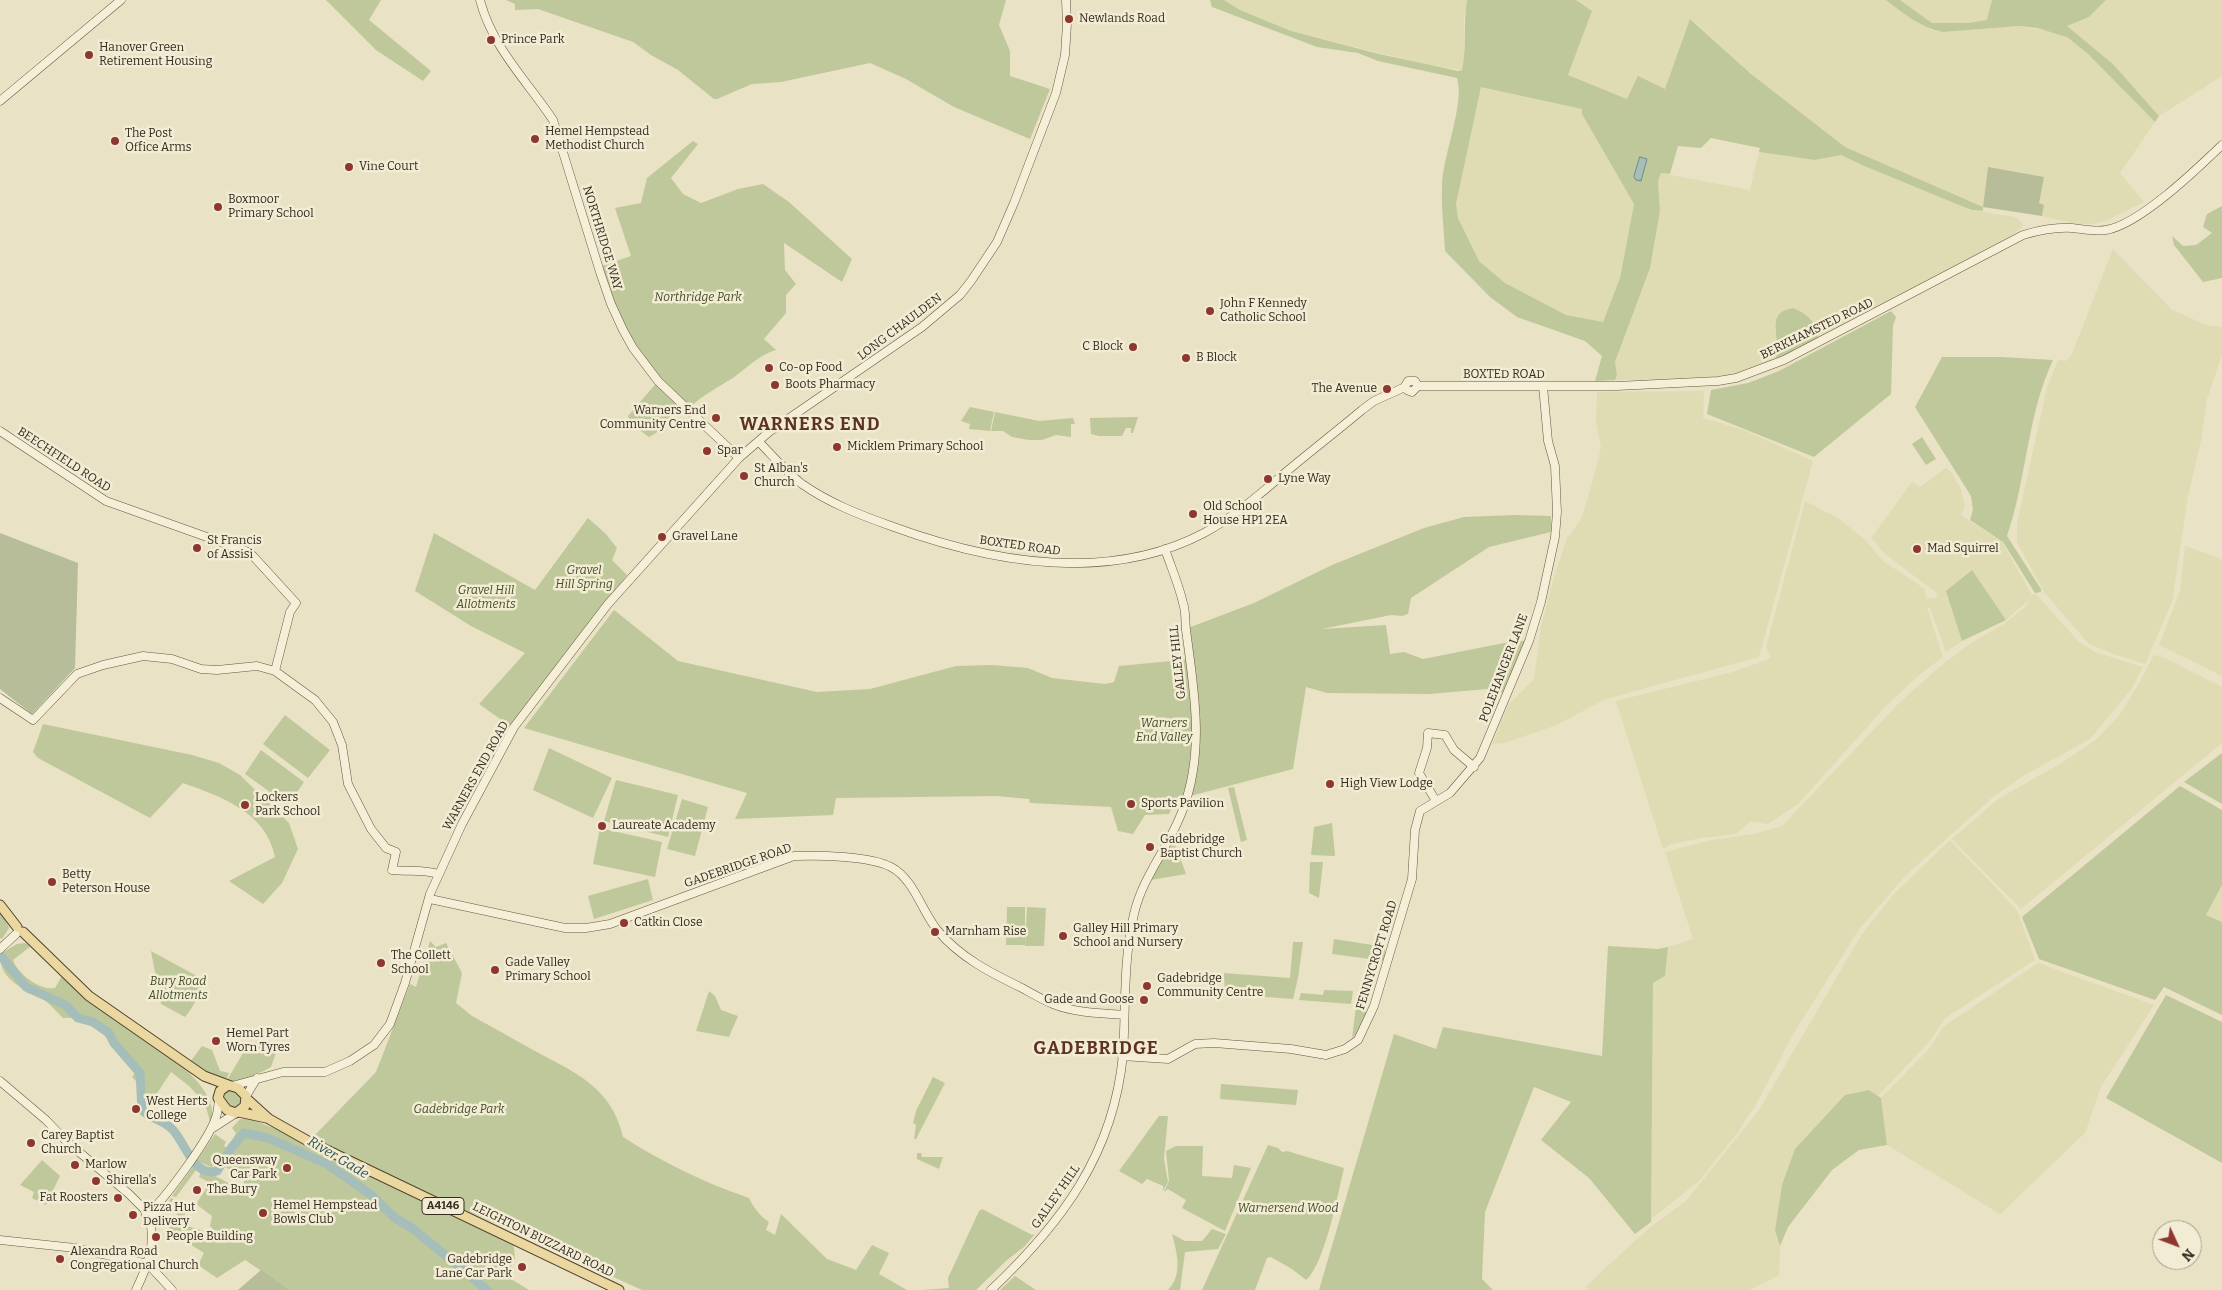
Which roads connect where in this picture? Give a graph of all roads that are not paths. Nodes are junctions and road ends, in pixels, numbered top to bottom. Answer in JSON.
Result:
{"nodes":[{"id":1,"x":121,"y":0,"type":"edge"},
{"id":2,"x":480,"y":0,"type":"edge"},
{"id":3,"x":1066,"y":0,"type":"edge"},
{"id":4,"x":0,"y":101,"type":"edge"},
{"id":5,"x":2222,"y":145,"type":"edge"},
{"id":6,"x":1543,"y":386,"type":"junction"},
{"id":7,"x":1591,"y":386,"type":"joint"},
{"id":8,"x":0,"y":431,"type":"edge"},
{"id":9,"x":759,"y":442,"type":"junction"},
{"id":10,"x":740,"y":458,"type":"junction"},
{"id":11,"x":1165,"y":549,"type":"junction"},
{"id":12,"x":275,"y":671,"type":"junction"},
{"id":13,"x":0,"y":698,"type":"edge"},
{"id":14,"x":1484,"y":750,"type":"joint"},
{"id":15,"x":1474,"y":767,"type":"junction"},
{"id":16,"x":1436,"y":801,"type":"junction"},
{"id":17,"x":438,"y":874,"type":"junction"},
{"id":18,"x":430,"y":899,"type":"junction"},
{"id":19,"x":0,"y":905,"type":"edge"},
{"id":20,"x":19,"y":931,"type":"junction"},
{"id":21,"x":1,"y":948,"type":"edge"},
{"id":22,"x":1124,"y":1015,"type":"junction"},
{"id":23,"x":1122,"y":1056,"type":"junction"},
{"id":24,"x":204,"y":1076,"type":"junction"},
{"id":25,"x":257,"y":1078,"type":"junction"},
{"id":26,"x":0,"y":1081,"type":"edge"},
{"id":27,"x":230,"y":1086,"type":"junction"},
{"id":28,"x":246,"y":1098,"type":"junction"},
{"id":29,"x":218,"y":1100,"type":"junction"},
{"id":30,"x":237,"y":1112,"type":"junction"},
{"id":31,"x":269,"y":1119,"type":"junction"},
{"id":32,"x":210,"y":1130,"type":"junction"},
{"id":33,"x":147,"y":1214,"type":"junction"},
{"id":34,"x":0,"y":1240,"type":"edge"},
{"id":35,"x":148,"y":1264,"type":"junction"},
{"id":36,"x":136,"y":1290,"type":"edge"},
{"id":37,"x":172,"y":1290,"type":"edge"},
{"id":38,"x":619,"y":1290,"type":"edge"},
{"id":39,"x":990,"y":1290,"type":"edge"}],
"edges":[{"from":1,"to":4,"type":"street"},
{"from":2,"to":10,"type":"street","name":"NORTHRIDGE WAY"},
{"from":3,"to":9,"type":"street","name":"LONG CHAULDEN"},
{"from":5,"to":7,"type":"street","name":"BERKHAMSTED ROAD"},
{"from":6,"to":7,"type":"street","name":"BOXTED ROAD"},
{"from":6,"to":11,"type":"street","name":"BOXTED ROAD"},
{"from":6,"to":14,"type":"street","name":"POLEHANGER LANE"},
{"from":8,"to":12,"type":"street","name":"BEECHFIELD ROAD"},
{"from":9,"to":10,"type":"street","name":"LONG CHAULDEN"},
{"from":9,"to":11,"type":"street","name":"BOXTED ROAD"},
{"from":10,"to":17,"type":"street","name":"WARNERS END ROAD"},
{"from":11,"to":22,"type":"street","name":"GALLEY HILL"},
{"from":12,"to":13,"type":"street"},
{"from":12,"to":17,"type":"street"},
{"from":14,"to":15,"type":"street","name":"FENNYCROFT ROAD"},
{"from":15,"to":16,"type":"street","name":"FENNYCROFT ROAD"},
{"from":15,"to":16,"type":"street"},
{"from":16,"to":23,"type":"street","name":"FENNYCROFT ROAD"},
{"from":17,"to":18,"type":"street","name":"WARNERS END ROAD"},
{"from":18,"to":22,"type":"street","name":"GADEBRIDGE ROAD"},
{"from":18,"to":25,"type":"street","name":"WARNERS END ROAD"},
{"from":19,"to":20,"type":"main road"},
{"from":20,"to":21,"type":"street"},
{"from":20,"to":24,"type":"main road"},
{"from":22,"to":23,"type":"street","name":"GALLEY HILL"},
{"from":23,"to":39,"type":"street","name":"GALLEY HILL"},
{"from":24,"to":27,"type":"main road"},
{"from":24,"to":29,"type":"main road"},
{"from":25,"to":27,"type":"street","name":"WARNERS END ROAD"},
{"from":25,"to":28,"type":"street"},
{"from":26,"to":33,"type":"street"},
{"from":27,"to":28,"type":"main road"},
{"from":27,"to":29,"type":"main road"},
{"from":28,"to":30,"type":"main road"},
{"from":28,"to":31,"type":"main road","name":"LEIGHTON BUZZARD ROAD","number":"A4146"},
{"from":29,"to":30,"type":"main road"},
{"from":29,"to":32,"type":"street"},
{"from":30,"to":31,"type":"main road","name":"LEIGHTON BUZZARD ROAD","number":"A4146"},
{"from":30,"to":32,"type":"street"},
{"from":31,"to":38,"type":"main road","name":"LEIGHTON BUZZARD ROAD","number":"A4146"},
{"from":32,"to":33,"type":"street"},
{"from":33,"to":35,"type":"street"},
{"from":34,"to":35,"type":"street"},
{"from":35,"to":36,"type":"street"},
{"from":35,"to":37,"type":"street"}]}
